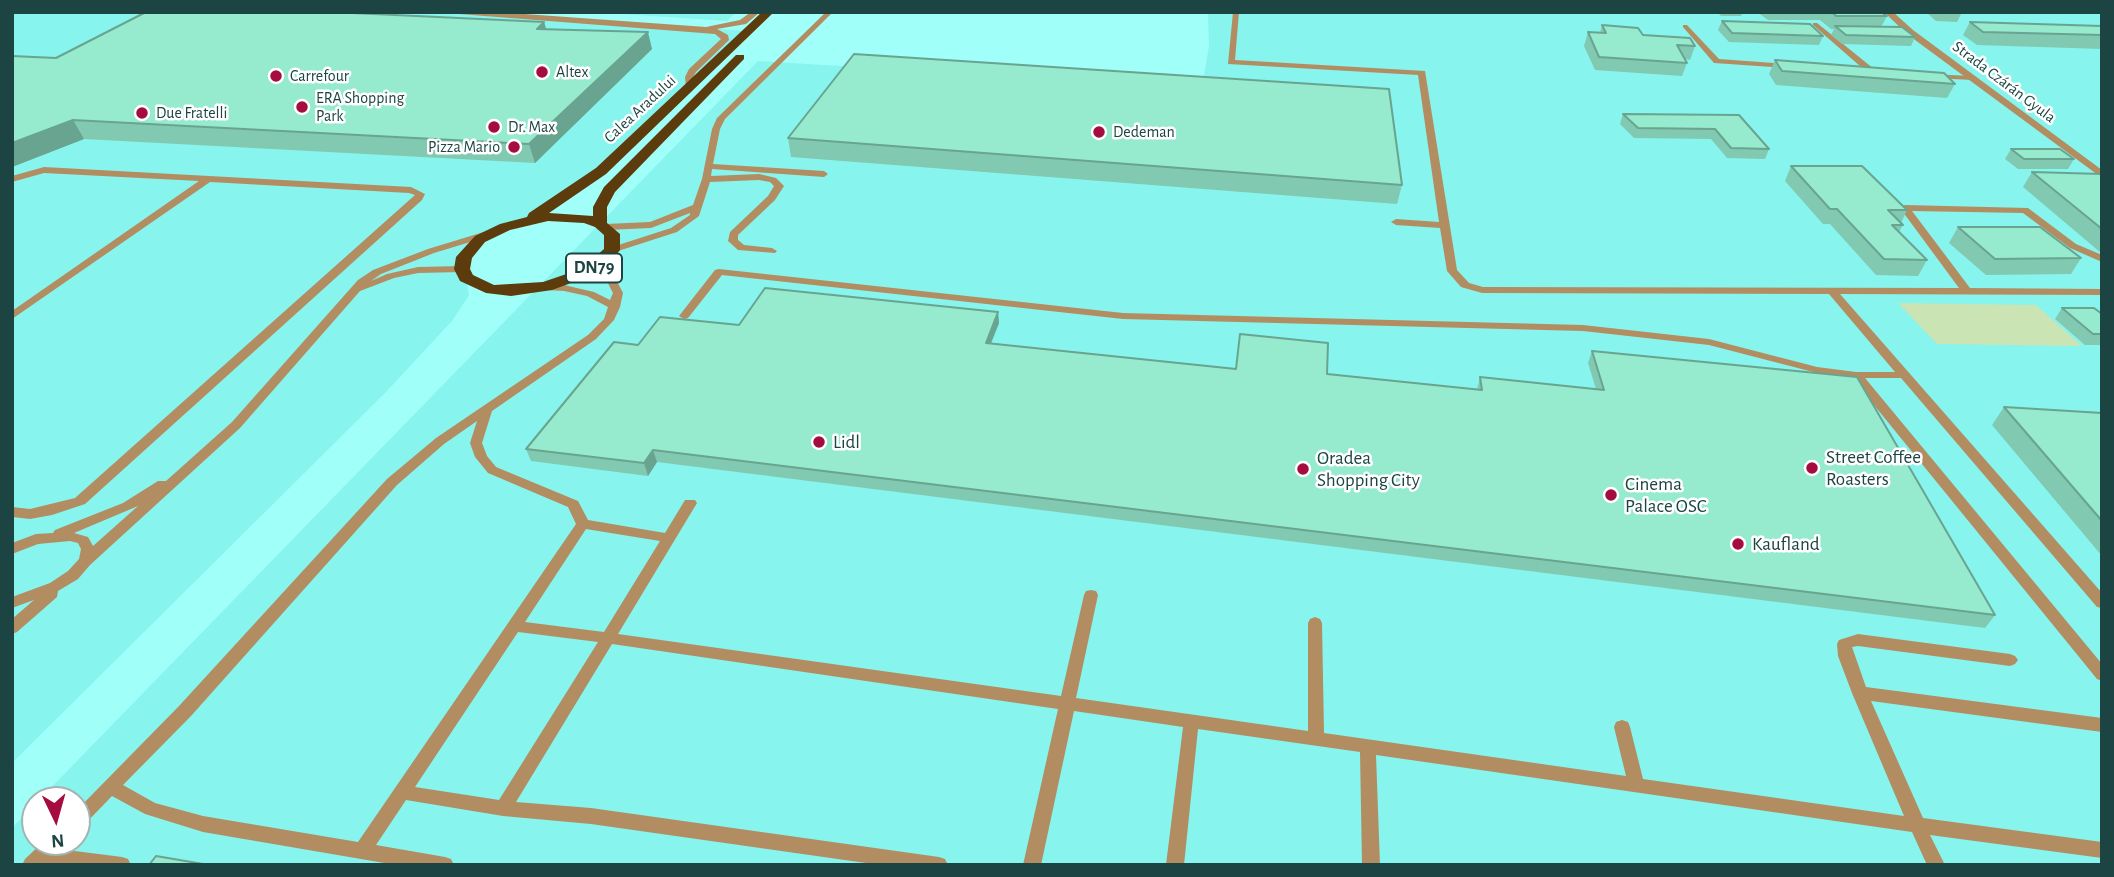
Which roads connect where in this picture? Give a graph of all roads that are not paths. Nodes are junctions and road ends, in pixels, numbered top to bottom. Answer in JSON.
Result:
{"nodes":[{"id":1,"x":459,"y":12,"type":"edge"},
{"id":2,"x":756,"y":12,"type":"edge"},
{"id":3,"x":769,"y":12,"type":"edge"},
{"id":4,"x":785,"y":12,"type":"edge"},
{"id":5,"x":830,"y":12,"type":"edge"},
{"id":6,"x":1236,"y":12,"type":"edge"},
{"id":7,"x":1888,"y":12,"type":"edge"},
{"id":8,"x":1815,"y":24,"type":"edge"},
{"id":9,"x":1685,"y":26,"type":"dead end"},
{"id":10,"x":706,"y":29,"type":"junction"},
{"id":11,"x":1801,"y":67,"type":"edge"},
{"id":12,"x":1857,"y":71,"type":"edge"},
{"id":13,"x":1871,"y":71,"type":"junction"},
{"id":14,"x":1883,"y":72,"type":"edge"},
{"id":15,"x":1922,"y":75,"type":"edge"},
{"id":16,"x":1973,"y":78,"type":"junction"},
{"id":17,"x":690,"y":87,"type":"junction"},
{"id":18,"x":708,"y":166,"type":"junction"},
{"id":19,"x":824,"y":174,"type":"dead end"},
{"id":20,"x":2102,"y":175,"type":"edge"},
{"id":21,"x":12,"y":178,"type":"edge"},
{"id":22,"x":208,"y":178,"type":"junction"},
{"id":23,"x":706,"y":179,"type":"junction"},
{"id":24,"x":696,"y":206,"type":"junction"},
{"id":25,"x":527,"y":220,"type":"junction"},
{"id":26,"x":1396,"y":222,"type":"dead end"},
{"id":27,"x":1444,"y":225,"type":"junction"},
{"id":28,"x":603,"y":226,"type":"junction"},
{"id":29,"x":494,"y":232,"type":"junction"},
{"id":30,"x":772,"y":251,"type":"dead end"},
{"id":31,"x":607,"y":256,"type":"junction"},
{"id":32,"x":2102,"y":259,"type":"edge"},
{"id":33,"x":461,"y":269,"type":"junction"},
{"id":34,"x":546,"y":288,"type":"junction"},
{"id":35,"x":1832,"y":291,"type":"junction"},
{"id":36,"x":1968,"y":292,"type":"junction"},
{"id":37,"x":2102,"y":292,"type":"edge"},
{"id":38,"x":352,"y":293,"type":"junction"},
{"id":39,"x":615,"y":307,"type":"junction"},
{"id":40,"x":12,"y":316,"type":"edge"},
{"id":41,"x":684,"y":316,"type":"edge"},
{"id":42,"x":1856,"y":375,"type":"junction"},
{"id":43,"x":1905,"y":375,"type":"junction"},
{"id":44,"x":487,"y":408,"type":"junction"},
{"id":45,"x":191,"y":468,"type":"junction"},
{"id":46,"x":690,"y":503,"type":"dead end"},
{"id":47,"x":12,"y":512,"type":"edge"},
{"id":48,"x":583,"y":524,"type":"junction"},
{"id":49,"x":52,"y":536,"type":"junction"},
{"id":50,"x":669,"y":538,"type":"junction"},
{"id":51,"x":15,"y":547,"type":"edge"},
{"id":52,"x":85,"y":561,"type":"junction"},
{"id":53,"x":73,"y":575,"type":"junction"},
{"id":54,"x":1091,"y":595,"type":"dead end"},
{"id":55,"x":12,"y":603,"type":"edge"},
{"id":56,"x":2102,"y":603,"type":"edge"},
{"id":57,"x":1315,"y":624,"type":"dead end"},
{"id":58,"x":516,"y":626,"type":"junction"},
{"id":59,"x":12,"y":628,"type":"edge"},
{"id":60,"x":608,"y":638,"type":"junction"},
{"id":61,"x":2010,"y":660,"type":"dead end"},
{"id":62,"x":2102,"y":675,"type":"edge"},
{"id":63,"x":1860,"y":693,"type":"junction"},
{"id":64,"x":1069,"y":704,"type":"junction"},
{"id":65,"x":1191,"y":722,"type":"junction"},
{"id":66,"x":2102,"y":726,"type":"edge"},
{"id":67,"x":1622,"y":727,"type":"dead end"},
{"id":68,"x":1316,"y":739,"type":"junction"},
{"id":69,"x":1368,"y":747,"type":"junction"},
{"id":70,"x":1637,"y":786,"type":"junction"},
{"id":71,"x":112,"y":788,"type":"junction"},
{"id":72,"x":403,"y":792,"type":"junction"},
{"id":73,"x":91,"y":808,"type":"edge"},
{"id":74,"x":503,"y":808,"type":"junction"},
{"id":75,"x":1917,"y":825,"type":"junction"},
{"id":76,"x":363,"y":850,"type":"junction"},
{"id":77,"x":2102,"y":850,"type":"edge"},
{"id":78,"x":36,"y":860,"type":"edge"},
{"id":79,"x":438,"y":864,"type":"edge"},
{"id":80,"x":122,"y":865,"type":"edge"},
{"id":81,"x":444,"y":865,"type":"edge"},
{"id":82,"x":939,"y":865,"type":"edge"},
{"id":83,"x":1032,"y":865,"type":"edge"},
{"id":84,"x":1175,"y":865,"type":"edge"},
{"id":85,"x":1371,"y":865,"type":"edge"},
{"id":86,"x":1936,"y":865,"type":"edge"}],
"edges":[{"from":1,"to":10,"type":"street"},
{"from":2,"to":10,"type":"street"},
{"from":3,"to":17,"type":"highway","name":"Calea Aradului"},
{"from":4,"to":28,"type":"highway","name":"Calea Aradului","number":"DN79"},
{"from":5,"to":18,"type":"lane"},
{"from":6,"to":27,"type":"lane"},
{"from":7,"to":16,"type":"street","name":"Strada Czárán Gyula"},
{"from":8,"to":13,"type":"lane"},
{"from":9,"to":11,"type":"lane"},
{"from":10,"to":17,"type":"street"},
{"from":12,"to":13,"type":"lane"},
{"from":13,"to":14,"type":"lane"},
{"from":15,"to":16,"type":"lane"},
{"from":16,"to":20,"type":"street","name":"Strada Czárán Gyula"},
{"from":17,"to":25,"type":"highway","name":"Calea Aradului"},
{"from":18,"to":19,"type":"lane"},
{"from":18,"to":23,"type":"lane"},
{"from":21,"to":22,"type":"lane"},
{"from":22,"to":40,"type":"lane"},
{"from":22,"to":47,"type":"lane"},
{"from":23,"to":24,"type":"lane"},
{"from":23,"to":30,"type":"lane"},
{"from":24,"to":28,"type":"lane"},
{"from":24,"to":31,"type":"lane"},
{"from":25,"to":28,"type":"highway","name":"Calea Aradului"},
{"from":25,"to":29,"type":"highway","name":"Calea Aradului"},
{"from":26,"to":27,"type":"lane"},
{"from":27,"to":35,"type":"lane"},
{"from":28,"to":31,"type":"highway","name":"Calea Aradului","number":"DN79"},
{"from":29,"to":33,"type":"highway","name":"Calea Aradului"},
{"from":29,"to":38,"type":"lane"},
{"from":31,"to":34,"type":"highway","number":"DN79"},
{"from":31,"to":39,"type":"lane"},
{"from":32,"to":36,"type":"lane"},
{"from":33,"to":34,"type":"highway","number":"DN79"},
{"from":33,"to":38,"type":"lane"},
{"from":34,"to":39,"type":"lane"},
{"from":35,"to":36,"type":"lane"},
{"from":35,"to":43,"type":"lane"},
{"from":36,"to":37,"type":"lane"},
{"from":38,"to":45,"type":"lane"},
{"from":39,"to":44,"type":"lane"},
{"from":41,"to":42,"type":"lane"},
{"from":42,"to":43,"type":"lane"},
{"from":42,"to":62,"type":"lane"},
{"from":43,"to":56,"type":"lane"},
{"from":44,"to":48,"type":"lane"},
{"from":44,"to":71,"type":"lane"},
{"from":45,"to":49,"type":"lane"},
{"from":45,"to":52,"type":"lane"},
{"from":46,"to":50,"type":"lane"},
{"from":48,"to":50,"type":"lane"},
{"from":48,"to":58,"type":"lane"},
{"from":49,"to":51,"type":"lane"},
{"from":49,"to":52,"type":"lane"},
{"from":50,"to":60,"type":"lane"},
{"from":52,"to":53,"type":"lane"},
{"from":53,"to":55,"type":"lane"},
{"from":53,"to":59,"type":"lane"},
{"from":54,"to":64,"type":"lane"},
{"from":57,"to":68,"type":"lane"},
{"from":58,"to":60,"type":"lane"},
{"from":58,"to":72,"type":"lane"},
{"from":60,"to":64,"type":"lane"},
{"from":60,"to":74,"type":"lane"},
{"from":61,"to":63,"type":"lane"},
{"from":63,"to":66,"type":"lane"},
{"from":63,"to":75,"type":"lane"},
{"from":64,"to":65,"type":"lane"},
{"from":64,"to":83,"type":"lane"},
{"from":65,"to":68,"type":"lane"},
{"from":65,"to":84,"type":"lane"},
{"from":67,"to":70,"type":"lane"},
{"from":68,"to":69,"type":"lane"},
{"from":69,"to":70,"type":"lane"},
{"from":69,"to":85,"type":"lane"},
{"from":70,"to":75,"type":"lane"},
{"from":71,"to":73,"type":"lane"},
{"from":71,"to":76,"type":"lane"},
{"from":72,"to":74,"type":"lane"},
{"from":72,"to":76,"type":"lane"},
{"from":74,"to":82,"type":"lane"},
{"from":75,"to":77,"type":"lane"},
{"from":75,"to":86,"type":"lane"},
{"from":76,"to":79,"type":"lane"},
{"from":78,"to":80,"type":"lane"},
{"from":79,"to":81,"type":"lane"}]}
